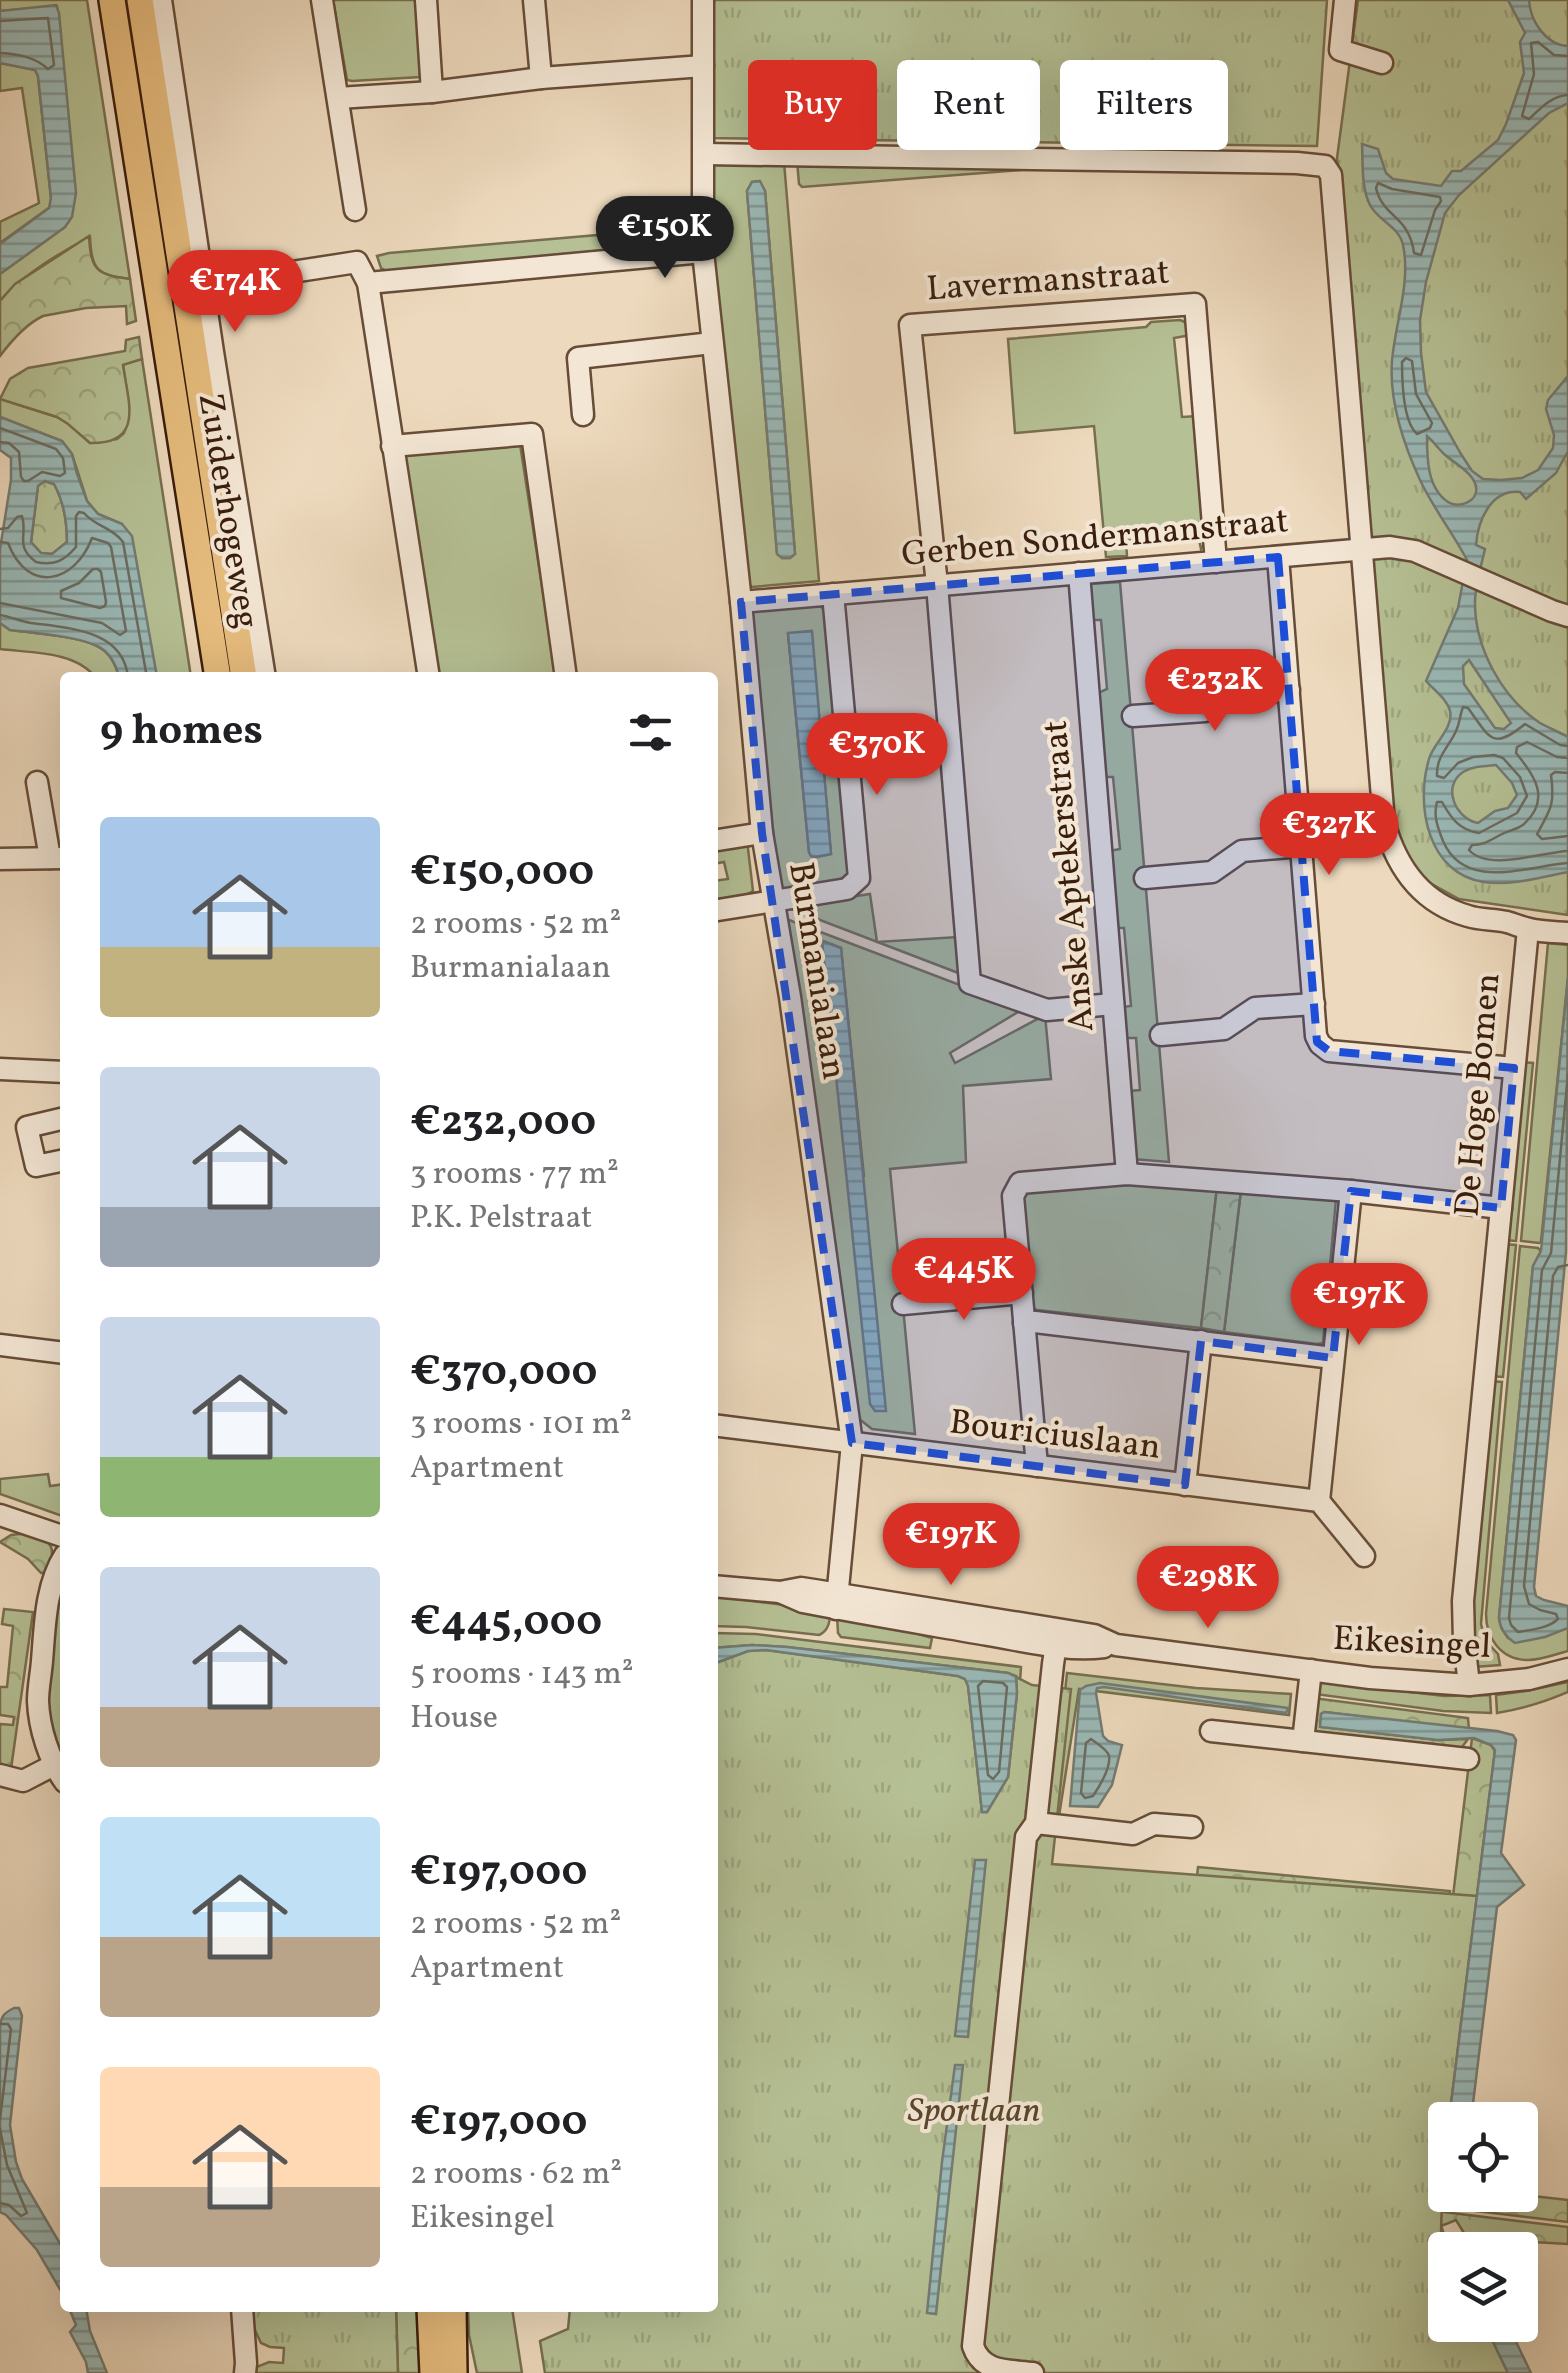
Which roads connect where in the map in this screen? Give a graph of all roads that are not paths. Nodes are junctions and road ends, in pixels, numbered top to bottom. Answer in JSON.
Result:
{"nodes":[{"id":1,"x":112,"y":0,"type":"edge"},
{"id":2,"x":140,"y":0,"type":"edge"},
{"id":3,"x":161,"y":0,"type":"edge"},
{"id":4,"x":322,"y":0,"type":"edge"},
{"id":5,"x":426,"y":0,"type":"edge"},
{"id":6,"x":534,"y":0,"type":"edge"},
{"id":7,"x":703,"y":0,"type":"edge"},
{"id":8,"x":1345,"y":0,"type":"edge"},
{"id":9,"x":1382,"y":64,"type":"dead end"},
{"id":10,"x":702,"y":66,"type":"junction"},
{"id":11,"x":541,"y":78,"type":"junction"},
{"id":12,"x":432,"y":92,"type":"junction"},
{"id":13,"x":338,"y":98,"type":"junction"},
{"id":14,"x":704,"y":154,"type":"junction"},
{"id":15,"x":355,"y":210,"type":"dead end"},
{"id":16,"x":703,"y":252,"type":"junction"},
{"id":17,"x":368,"y":283,"type":"junction"},
{"id":18,"x":214,"y":284,"type":"dead end"},
{"id":19,"x":712,"y":343,"type":"junction"},
{"id":20,"x":583,"y":415,"type":"dead end"},
{"id":21,"x":392,"y":446,"type":"junction"},
{"id":22,"x":1361,"y":550,"type":"junction"},
{"id":23,"x":1278,"y":556,"type":"junction"},
{"id":24,"x":1216,"y":562,"type":"junction"},
{"id":25,"x":1078,"y":573,"type":"junction"},
{"id":26,"x":937,"y":585,"type":"junction"},
{"id":27,"x":834,"y":594,"type":"junction"},
{"id":28,"x":741,"y":602,"type":"junction"},
{"id":29,"x":1568,"y":616,"type":"edge"},
{"id":30,"x":217,"y":672,"type":"edge"},
{"id":31,"x":243,"y":672,"type":"edge"},
{"id":32,"x":263,"y":672,"type":"edge"},
{"id":33,"x":428,"y":672,"type":"edge"},
{"id":34,"x":565,"y":672,"type":"edge"},
{"id":35,"x":1289,"y":690,"type":"junction"},
{"id":36,"x":1133,"y":716,"type":"dead end"},
{"id":37,"x":37,"y":782,"type":"dead end"},
{"id":38,"x":762,"y":833,"type":"junction"},
{"id":39,"x":718,"y":840,"type":"edge"},
{"id":40,"x":1301,"y":846,"type":"junction"},
{"id":41,"x":58,"y":858,"type":"edge"},
{"id":42,"x":0,"y":859,"type":"edge"},
{"id":43,"x":1146,"y":878,"type":"dead end"},
{"id":44,"x":773,"y":902,"type":"junction"},
{"id":45,"x":718,"y":910,"type":"edge"},
{"id":46,"x":1528,"y":929,"type":"junction"},
{"id":47,"x":1568,"y":933,"type":"edge"},
{"id":48,"x":1114,"y":1004,"type":"junction"},
{"id":49,"x":1314,"y":1004,"type":"junction"},
{"id":50,"x":1160,"y":1034,"type":"dead end"},
{"id":51,"x":1514,"y":1068,"type":"junction"},
{"id":52,"x":0,"y":1069,"type":"edge"},
{"id":53,"x":60,"y":1072,"type":"edge"},
{"id":54,"x":60,"y":1119,"type":"edge"},
{"id":55,"x":60,"y":1161,"type":"edge"},
{"id":56,"x":1127,"y":1174,"type":"junction"},
{"id":57,"x":1351,"y":1191,"type":"junction"},
{"id":58,"x":1501,"y":1208,"type":"junction"},
{"id":59,"x":1022,"y":1293,"type":"junction"},
{"id":60,"x":902,"y":1304,"type":"dead end"},
{"id":61,"x":1024,"y":1323,"type":"junction"},
{"id":62,"x":1201,"y":1341,"type":"junction"},
{"id":63,"x":0,"y":1345,"type":"edge"},
{"id":64,"x":60,"y":1352,"type":"edge"},
{"id":65,"x":1333,"y":1358,"type":"junction"},
{"id":66,"x":718,"y":1426,"type":"edge"},
{"id":67,"x":852,"y":1443,"type":"junction"},
{"id":68,"x":1037,"y":1466,"type":"junction"},
{"id":69,"x":1185,"y":1485,"type":"junction"},
{"id":70,"x":1319,"y":1501,"type":"junction"},
{"id":71,"x":0,"y":1515,"type":"edge"},
{"id":72,"x":60,"y":1535,"type":"edge"},
{"id":73,"x":1364,"y":1556,"type":"dead end"},
{"id":74,"x":60,"y":1566,"type":"edge"},
{"id":75,"x":718,"y":1587,"type":"edge"},
{"id":76,"x":837,"y":1601,"type":"junction"},
{"id":77,"x":1057,"y":1638,"type":"junction"},
{"id":78,"x":1311,"y":1670,"type":"junction"},
{"id":79,"x":1568,"y":1670,"type":"edge"},
{"id":80,"x":1469,"y":1685,"type":"junction"},
{"id":81,"x":1210,"y":1731,"type":"dead end"},
{"id":82,"x":1303,"y":1741,"type":"junction"},
{"id":83,"x":1468,"y":1759,"type":"dead end"},
{"id":84,"x":59,"y":1773,"type":"edge"},
{"id":85,"x":0,"y":1776,"type":"edge"},
{"id":86,"x":1036,"y":1824,"type":"junction"},
{"id":87,"x":1192,"y":1828,"type":"dead end"},
{"id":88,"x":242,"y":2312,"type":"edge"},
{"id":89,"x":430,"y":2312,"type":"edge"},
{"id":90,"x":453,"y":2312,"type":"edge"},
{"id":91,"x":245,"y":2373,"type":"edge"},
{"id":92,"x":433,"y":2373,"type":"edge"},
{"id":93,"x":454,"y":2373,"type":"edge"},
{"id":94,"x":1033,"y":2373,"type":"edge"}],
"edges":[{"from":1,"to":30,"type":"main road","name":"Zuiderhogeweg"},
{"from":2,"to":31,"type":"main road","name":"Zuiderhogeweg"},
{"from":3,"to":32,"type":"street","name":"Zuiderhogeweg"},
{"from":4,"to":13,"type":"street"},
{"from":5,"to":12,"type":"street"},
{"from":6,"to":11,"type":"street"},
{"from":7,"to":10,"type":"street","name":"Burmanialaan"},
{"from":8,"to":9,"type":"street"},
{"from":10,"to":11,"type":"street"},
{"from":10,"to":14,"type":"street","name":"Burmanialaan"},
{"from":11,"to":12,"type":"street"},
{"from":12,"to":13,"type":"street"},
{"from":13,"to":15,"type":"street"},
{"from":14,"to":16,"type":"street","name":"Burmanialaan"},
{"from":14,"to":22,"type":"street"},
{"from":16,"to":17,"type":"street"},
{"from":16,"to":19,"type":"street","name":"Burmanialaan"},
{"from":17,"to":18,"type":"street"},
{"from":17,"to":21,"type":"street"},
{"from":19,"to":20,"type":"street"},
{"from":19,"to":28,"type":"street","name":"Burmanialaan"},
{"from":21,"to":33,"type":"street"},
{"from":21,"to":34,"type":"street"},
{"from":22,"to":23,"type":"street","name":"Gerben Sondermanstraat"},
{"from":22,"to":29,"type":"street","name":"Gerben Sondermanstraat"},
{"from":22,"to":46,"type":"street"},
{"from":23,"to":24,"type":"street","name":"Gerben Sondermanstraat"},
{"from":23,"to":35,"type":"street"},
{"from":24,"to":25,"type":"street","name":"Gerben Sondermanstraat"},
{"from":24,"to":26,"type":"street","name":"Lavermanstraat"},
{"from":25,"to":26,"type":"street","name":"Gerben Sondermanstraat"},
{"from":25,"to":48,"type":"street","name":"Anske Aptekerstraat"},
{"from":26,"to":27,"type":"street","name":"Gerben Sondermanstraat"},
{"from":26,"to":48,"type":"street"},
{"from":27,"to":28,"type":"street","name":"Gerben Sondermanstraat"},
{"from":27,"to":44,"type":"street"},
{"from":28,"to":38,"type":"street","name":"Burmanialaan"},
{"from":35,"to":36,"type":"street"},
{"from":35,"to":40,"type":"street"},
{"from":37,"to":41,"type":"street"},
{"from":38,"to":39,"type":"street"},
{"from":38,"to":44,"type":"street","name":"Burmanialaan"},
{"from":40,"to":43,"type":"street"},
{"from":40,"to":49,"type":"street"},
{"from":41,"to":42,"type":"street"},
{"from":44,"to":45,"type":"street"},
{"from":44,"to":67,"type":"street","name":"Burmanialaan"},
{"from":46,"to":47,"type":"street"},
{"from":46,"to":51,"type":"street","name":"De Hoge Bomen"},
{"from":48,"to":56,"type":"street","name":"Anske Aptekerstraat"},
{"from":49,"to":50,"type":"street"},
{"from":49,"to":51,"type":"street"},
{"from":51,"to":58,"type":"street","name":"De Hoge Bomen"},
{"from":52,"to":53,"type":"street"},
{"from":54,"to":55,"type":"street"},
{"from":56,"to":57,"type":"street"},
{"from":56,"to":59,"type":"street"},
{"from":57,"to":58,"type":"street"},
{"from":57,"to":65,"type":"street"},
{"from":58,"to":80,"type":"street","name":"De Hoge Bomen"},
{"from":59,"to":60,"type":"street"},
{"from":59,"to":61,"type":"street"},
{"from":61,"to":62,"type":"street"},
{"from":61,"to":68,"type":"street"},
{"from":62,"to":65,"type":"street"},
{"from":62,"to":69,"type":"street"},
{"from":63,"to":64,"type":"street"},
{"from":65,"to":70,"type":"street"},
{"from":66,"to":67,"type":"street","name":"Bouriciuslaan"},
{"from":67,"to":68,"type":"street","name":"Bouriciuslaan"},
{"from":67,"to":76,"type":"street","name":"Burmanialaan"},
{"from":68,"to":69,"type":"street","name":"Bouriciuslaan"},
{"from":69,"to":70,"type":"street","name":"Bouriciuslaan"},
{"from":70,"to":73,"type":"street"},
{"from":71,"to":72,"type":"street"},
{"from":74,"to":84,"type":"street"},
{"from":75,"to":76,"type":"street","name":"Eikesingel"},
{"from":76,"to":77,"type":"street","name":"Eikesingel"},
{"from":77,"to":78,"type":"street","name":"Eikesingel"},
{"from":77,"to":86,"type":"street"},
{"from":78,"to":80,"type":"street","name":"Eikesingel"},
{"from":78,"to":82,"type":"street","name":"Eikesingel"},
{"from":79,"to":80,"type":"street","name":"Eikesingel"},
{"from":81,"to":82,"type":"street"},
{"from":82,"to":83,"type":"street"},
{"from":84,"to":85,"type":"street"},
{"from":86,"to":87,"type":"street"},
{"from":86,"to":94,"type":"street"},
{"from":88,"to":91,"type":"street"},
{"from":89,"to":92,"type":"main road"},
{"from":90,"to":93,"type":"main road"}]}
